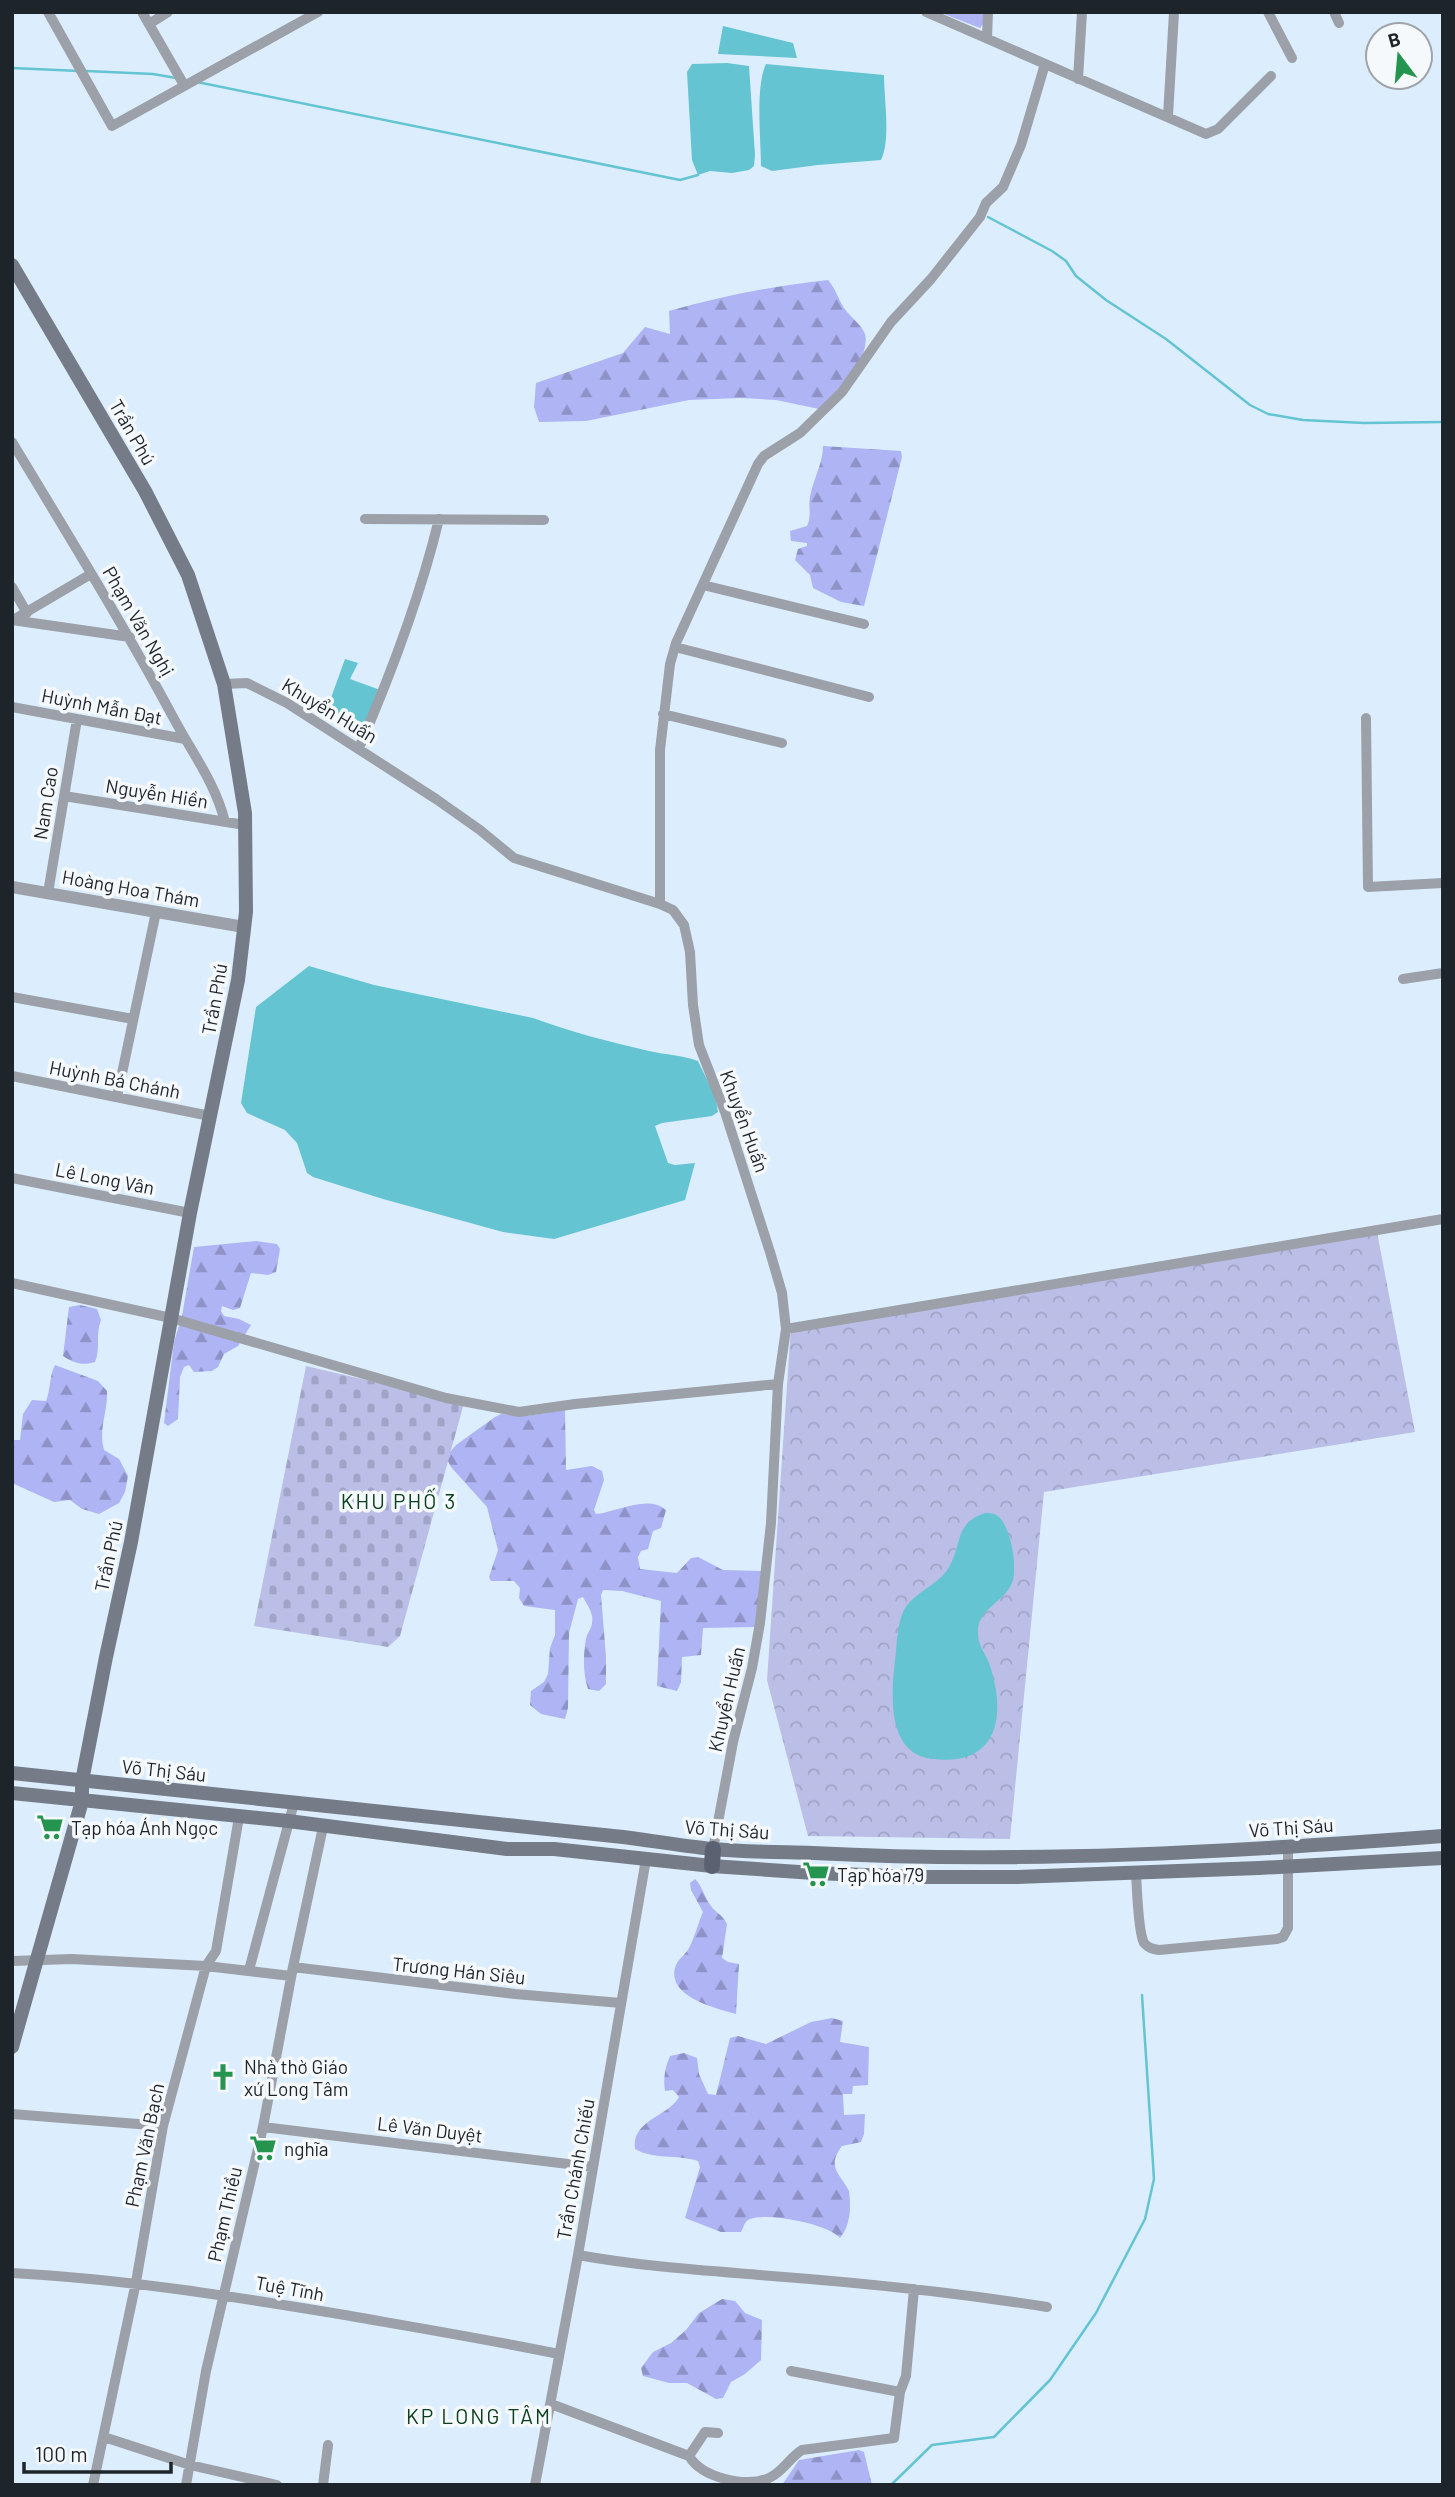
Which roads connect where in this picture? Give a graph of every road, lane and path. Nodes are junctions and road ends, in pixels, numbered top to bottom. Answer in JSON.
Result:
{"nodes":[{"id":1,"x":48,"y":12,"type":"edge"},
{"id":2,"x":142,"y":12,"type":"edge"},
{"id":3,"x":168,"y":12,"type":"edge"},
{"id":4,"x":318,"y":12,"type":"edge"},
{"id":5,"x":926,"y":12,"type":"edge"},
{"id":6,"x":988,"y":12,"type":"edge"},
{"id":7,"x":1082,"y":12,"type":"edge"},
{"id":8,"x":1174,"y":12,"type":"edge"},
{"id":9,"x":1268,"y":12,"type":"edge"},
{"id":10,"x":1334,"y":12,"type":"edge"},
{"id":11,"x":1339,"y":23,"type":"dead end"},
{"id":12,"x":149,"y":24,"type":"junction"},
{"id":13,"x":987,"y":38,"type":"junction"},
{"id":14,"x":1292,"y":58,"type":"dead end"},
{"id":15,"x":1045,"y":64,"type":"junction"},
{"id":16,"x":1270,"y":76,"type":"dead end"},
{"id":17,"x":1077,"y":79,"type":"junction"},
{"id":18,"x":184,"y":85,"type":"junction"},
{"id":19,"x":1168,"y":117,"type":"junction"},
{"id":20,"x":12,"y":265,"type":"edge"},
{"id":21,"x":12,"y":442,"type":"edge"},
{"id":22,"x":365,"y":519,"type":"dead end"},
{"id":23,"x":439,"y":519,"type":"junction"},
{"id":24,"x":544,"y":520,"type":"dead end"},
{"id":25,"x":91,"y":574,"type":"junction"},
{"id":26,"x":703,"y":585,"type":"junction"},
{"id":27,"x":12,"y":587,"type":"edge"},
{"id":28,"x":27,"y":612,"type":"junction"},
{"id":29,"x":12,"y":620,"type":"edge"},
{"id":30,"x":864,"y":624,"type":"dead end"},
{"id":31,"x":130,"y":637,"type":"junction"},
{"id":32,"x":675,"y":647,"type":"junction"},
{"id":33,"x":225,"y":684,"type":"junction"},
{"id":34,"x":869,"y":697,"type":"dead end"},
{"id":35,"x":12,"y":707,"type":"edge"},
{"id":36,"x":663,"y":714,"type":"junction"},
{"id":37,"x":1366,"y":718,"type":"dead end"},
{"id":38,"x":77,"y":719,"type":"junction"},
{"id":39,"x":185,"y":739,"type":"junction"},
{"id":40,"x":782,"y":743,"type":"dead end"},
{"id":41,"x":359,"y":748,"type":"junction"},
{"id":42,"x":64,"y":796,"type":"junction"},
{"id":43,"x":225,"y":821,"type":"junction"},
{"id":44,"x":245,"y":825,"type":"junction"},
{"id":45,"x":1443,"y":883,"type":"edge"},
{"id":46,"x":12,"y":887,"type":"edge"},
{"id":47,"x":48,"y":893,"type":"junction"},
{"id":48,"x":660,"y":904,"type":"junction"},
{"id":49,"x":156,"y":912,"type":"junction"},
{"id":50,"x":244,"y":927,"type":"junction"},
{"id":51,"x":1443,"y":974,"type":"edge"},
{"id":52,"x":1403,"y":979,"type":"dead end"},
{"id":53,"x":12,"y":997,"type":"edge"},
{"id":54,"x":133,"y":1019,"type":"junction"},
{"id":55,"x":12,"y":1076,"type":"edge"},
{"id":56,"x":117,"y":1097,"type":"junction"},
{"id":57,"x":210,"y":1116,"type":"junction"},
{"id":58,"x":12,"y":1178,"type":"edge"},
{"id":59,"x":190,"y":1213,"type":"junction"},
{"id":60,"x":1443,"y":1219,"type":"edge"},
{"id":61,"x":12,"y":1283,"type":"edge"},
{"id":62,"x":171,"y":1318,"type":"junction"},
{"id":63,"x":786,"y":1329,"type":"junction"},
{"id":64,"x":778,"y":1384,"type":"junction"},
{"id":65,"x":12,"y":1773,"type":"edge"},
{"id":66,"x":82,"y":1781,"type":"junction"},
{"id":67,"x":12,"y":1793,"type":"edge"},
{"id":68,"x":82,"y":1801,"type":"junction"},
{"id":69,"x":294,"y":1803,"type":"junction"},
{"id":70,"x":239,"y":1817,"type":"junction"},
{"id":71,"x":288,"y":1821,"type":"junction"},
{"id":72,"x":323,"y":1827,"type":"junction"},
{"id":73,"x":1443,"y":1836,"type":"edge"},
{"id":74,"x":1288,"y":1847,"type":"junction"},
{"id":75,"x":713,"y":1857,"type":"junction"},
{"id":76,"x":1443,"y":1858,"type":"edge"},
{"id":77,"x":646,"y":1859,"type":"junction"},
{"id":78,"x":1289,"y":1866,"type":"junction"},
{"id":79,"x":1136,"y":1873,"type":"junction"},
{"id":80,"x":12,"y":1961,"type":"edge"},
{"id":81,"x":36,"y":1962,"type":"junction"},
{"id":82,"x":206,"y":1966,"type":"junction"},
{"id":83,"x":249,"y":1970,"type":"junction"},
{"id":84,"x":292,"y":1972,"type":"junction"},
{"id":85,"x":621,"y":2003,"type":"junction"},
{"id":86,"x":12,"y":2047,"type":"edge"},
{"id":87,"x":12,"y":2114,"type":"edge"},
{"id":88,"x":163,"y":2126,"type":"junction"},
{"id":89,"x":263,"y":2127,"type":"junction"},
{"id":90,"x":593,"y":2167,"type":"junction"},
{"id":91,"x":578,"y":2255,"type":"junction"},
{"id":92,"x":12,"y":2273,"type":"edge"},
{"id":93,"x":135,"y":2282,"type":"junction"},
{"id":94,"x":914,"y":2289,"type":"junction"},
{"id":95,"x":223,"y":2295,"type":"junction"},
{"id":96,"x":1048,"y":2307,"type":"dead end"},
{"id":97,"x":559,"y":2354,"type":"junction"},
{"id":98,"x":791,"y":2371,"type":"dead end"},
{"id":99,"x":900,"y":2392,"type":"junction"},
{"id":100,"x":551,"y":2403,"type":"junction"},
{"id":101,"x":718,"y":2433,"type":"dead end"},
{"id":102,"x":104,"y":2437,"type":"junction"},
{"id":103,"x":328,"y":2445,"type":"dead end"},
{"id":104,"x":689,"y":2456,"type":"junction"},
{"id":105,"x":190,"y":2465,"type":"junction"},
{"id":106,"x":93,"y":2485,"type":"edge"},
{"id":107,"x":186,"y":2485,"type":"edge"},
{"id":108,"x":277,"y":2485,"type":"edge"},
{"id":109,"x":323,"y":2485,"type":"edge"},
{"id":110,"x":535,"y":2485,"type":"edge"}],
"edges":[{"from":1,"to":18,"type":"street"},
{"from":2,"to":12,"type":"street"},
{"from":3,"to":12,"type":"street"},
{"from":4,"to":18,"type":"street"},
{"from":5,"to":13,"type":"street"},
{"from":6,"to":13,"type":"street"},
{"from":7,"to":17,"type":"street"},
{"from":8,"to":19,"type":"street"},
{"from":9,"to":14,"type":"street"},
{"from":10,"to":11,"type":"street"},
{"from":12,"to":18,"type":"street"},
{"from":13,"to":15,"type":"street"},
{"from":15,"to":17,"type":"street"},
{"from":15,"to":26,"type":"street"},
{"from":16,"to":19,"type":"street"},
{"from":17,"to":19,"type":"street"},
{"from":20,"to":33,"type":"main road","name":"Trần Phú"},
{"from":21,"to":25,"type":"street","name":"Phạm Văn Nghị"},
{"from":22,"to":23,"type":"street"},
{"from":23,"to":24,"type":"street"},
{"from":23,"to":41,"type":"street"},
{"from":25,"to":28,"type":"street"},
{"from":25,"to":31,"type":"street","name":"Phạm Văn Nghị"},
{"from":26,"to":30,"type":"street"},
{"from":26,"to":32,"type":"street"},
{"from":27,"to":28,"type":"street"},
{"from":28,"to":29,"type":"street"},
{"from":29,"to":31,"type":"street"},
{"from":31,"to":39,"type":"street","name":"Phạm Văn Nghị"},
{"from":32,"to":34,"type":"street"},
{"from":32,"to":36,"type":"street"},
{"from":33,"to":41,"type":"street","name":"Khuyển Huấn"},
{"from":33,"to":44,"type":"main road","name":"Trần Phú"},
{"from":35,"to":38,"type":"street","name":"Huỳnh Mẫn Đạt"},
{"from":36,"to":40,"type":"street"},
{"from":36,"to":48,"type":"street"},
{"from":37,"to":45,"type":"street"},
{"from":38,"to":39,"type":"street","name":"Huỳnh Mẫn Đạt"},
{"from":38,"to":42,"type":"street","name":"Nam Cao"},
{"from":39,"to":43,"type":"street","name":"Phạm Văn Nghị"},
{"from":41,"to":48,"type":"street","name":"Khuyển Huấn"},
{"from":42,"to":43,"type":"street","name":"Nguyễn Hiền"},
{"from":42,"to":47,"type":"street","name":"Nam Cao"},
{"from":43,"to":44,"type":"street","name":"Nguyễn Hiền"},
{"from":44,"to":50,"type":"main road","name":"Trần Phú"},
{"from":46,"to":47,"type":"street","name":"Hoàng Hoa Thám"},
{"from":47,"to":49,"type":"street","name":"Hoàng Hoa Thám"},
{"from":48,"to":63,"type":"street","name":"Khuyển Huấn"},
{"from":49,"to":50,"type":"street","name":"Hoàng Hoa Thám"},
{"from":49,"to":54,"type":"street"},
{"from":50,"to":57,"type":"main road","name":"Trần Phú"},
{"from":51,"to":52,"type":"street"},
{"from":53,"to":54,"type":"street"},
{"from":54,"to":56,"type":"street"},
{"from":55,"to":56,"type":"street","name":"Huỳnh Bá Chánh"},
{"from":56,"to":57,"type":"street","name":"Huỳnh Bá Chánh"},
{"from":57,"to":59,"type":"main road","name":"Trần Phú"},
{"from":58,"to":59,"type":"street","name":"Lê Long Vân"},
{"from":59,"to":62,"type":"main road","name":"Trần Phú"},
{"from":60,"to":63,"type":"street"},
{"from":61,"to":62,"type":"street"},
{"from":62,"to":64,"type":"street"},
{"from":62,"to":66,"type":"main road","name":"Trần Phú"},
{"from":63,"to":64,"type":"street","name":"Khuyển Huấn"},
{"from":64,"to":75,"type":"street","name":"Khuyển Huấn"},
{"from":65,"to":66,"type":"main road","name":"Võ Thị Sáu"},
{"from":66,"to":68,"type":"main road","name":"Trần Phú"},
{"from":66,"to":69,"type":"main road","name":"Võ Thị Sáu"},
{"from":67,"to":68,"type":"main road","name":"Võ Thị Sáu"},
{"from":68,"to":70,"type":"main road","name":"Võ Thị Sáu"},
{"from":68,"to":81,"type":"main road","name":"Trần Phú"},
{"from":69,"to":71,"type":"street"},
{"from":69,"to":75,"type":"main road","name":"Võ Thị Sáu"},
{"from":70,"to":71,"type":"main road","name":"Võ Thị Sáu"},
{"from":70,"to":82,"type":"street","name":"Phạm Văn Bạch"},
{"from":71,"to":72,"type":"main road","name":"Võ Thị Sáu"},
{"from":71,"to":83,"type":"street"},
{"from":72,"to":77,"type":"main road","name":"Võ Thị Sáu"},
{"from":72,"to":84,"type":"street","name":"Phạm Thiều"},
{"from":73,"to":74,"type":"main road","name":"Võ Thị Sáu"},
{"from":74,"to":75,"type":"main road","name":"Võ Thị Sáu"},
{"from":74,"to":78,"type":"street"},
{"from":75,"to":77,"type":"main road","name":"Võ Thị Sáu"},
{"from":75,"to":79,"type":"main road","name":"Võ Thị Sáu"},
{"from":76,"to":78,"type":"main road","name":"Võ Thị Sáu"},
{"from":77,"to":85,"type":"street","name":"Trần Chánh Chiếu"},
{"from":78,"to":79,"type":"main road","name":"Võ Thị Sáu"},
{"from":78,"to":79,"type":"street"},
{"from":80,"to":81,"type":"street","name":"Trương Hán Siêu"},
{"from":81,"to":82,"type":"street","name":"Trương Hán Siêu"},
{"from":81,"to":86,"type":"main road","name":"Trần Phú"},
{"from":82,"to":83,"type":"street","name":"Trương Hán Siêu"},
{"from":82,"to":88,"type":"street","name":"Phạm Văn Bạch"},
{"from":83,"to":84,"type":"street","name":"Trương Hán Siêu"},
{"from":84,"to":85,"type":"street","name":"Trương Hán Siêu"},
{"from":84,"to":89,"type":"street","name":"Phạm Thiều"},
{"from":85,"to":90,"type":"street","name":"Trần Chánh Chiếu"},
{"from":87,"to":88,"type":"street"},
{"from":88,"to":93,"type":"street","name":"Phạm Văn Bạch"},
{"from":89,"to":90,"type":"street","name":"Lê Văn Duyệt"},
{"from":89,"to":95,"type":"street","name":"Phạm Thiều"},
{"from":90,"to":91,"type":"street","name":"Trần Chánh Chiếu"},
{"from":91,"to":94,"type":"street"},
{"from":91,"to":97,"type":"street","name":"Trần Chánh Chiếu"},
{"from":92,"to":93,"type":"street","name":"Tuệ Tĩnh"},
{"from":93,"to":95,"type":"street","name":"Tuệ Tĩnh"},
{"from":93,"to":102,"type":"street","name":"Phạm Văn Bạch"},
{"from":94,"to":96,"type":"street"},
{"from":94,"to":99,"type":"street"},
{"from":95,"to":97,"type":"street","name":"Tuệ Tĩnh"},
{"from":95,"to":105,"type":"street","name":"Phạm Thiều"},
{"from":97,"to":100,"type":"street","name":"Trần Chánh Chiếu"},
{"from":98,"to":99,"type":"street"},
{"from":99,"to":104,"type":"street"},
{"from":100,"to":104,"type":"street"},
{"from":100,"to":110,"type":"street","name":"Trần Chánh Chiếu"},
{"from":101,"to":104,"type":"street"},
{"from":102,"to":105,"type":"street"},
{"from":102,"to":106,"type":"street","name":"Phạm Văn Bạch"},
{"from":103,"to":109,"type":"street"},
{"from":105,"to":107,"type":"street","name":"Phạm Thiều"},
{"from":105,"to":108,"type":"street"}]}
